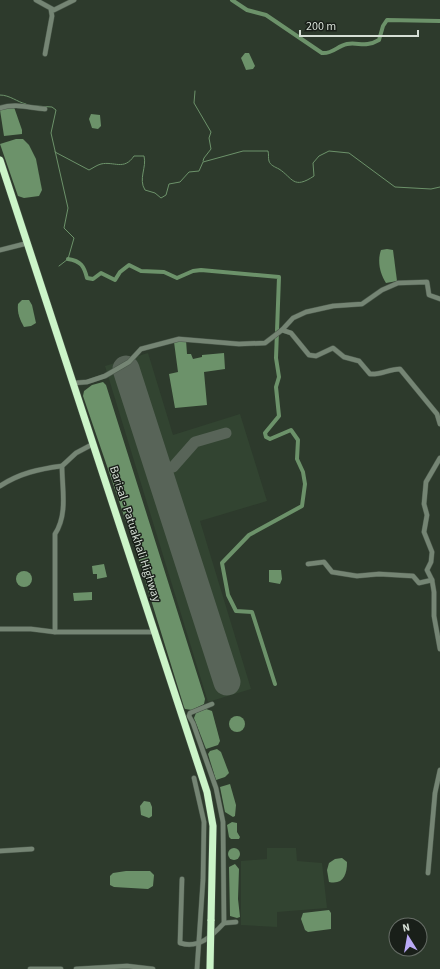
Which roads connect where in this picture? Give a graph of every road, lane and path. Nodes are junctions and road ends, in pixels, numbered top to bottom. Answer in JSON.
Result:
{"nodes":[{"id":1,"x":36,"y":0,"type":"edge"},
{"id":2,"x":74,"y":0,"type":"edge"},
{"id":3,"x":51,"y":10,"type":"junction"},
{"id":4,"x":45,"y":54,"type":"dead end"},
{"id":5,"x":0,"y":108,"type":"edge"},
{"id":6,"x":45,"y":109,"type":"dead end"},
{"id":7,"x":0,"y":160,"type":"edge"},
{"id":8,"x":28,"y":243,"type":"junction"},
{"id":9,"x":0,"y":250,"type":"edge"},
{"id":10,"x":440,"y":299,"type":"edge"},
{"id":11,"x":282,"y":330,"type":"junction"},
{"id":12,"x":74,"y":382,"type":"junction"},
{"id":13,"x":440,"y":424,"type":"edge"},
{"id":14,"x":93,"y":444,"type":"junction"},
{"id":15,"x":440,"y":458,"type":"edge"},
{"id":16,"x":62,"y":466,"type":"junction"},
{"id":17,"x":0,"y":486,"type":"edge"},
{"id":18,"x":308,"y":564,"type":"dead end"},
{"id":19,"x":432,"y":580,"type":"junction"},
{"id":20,"x":0,"y":629,"type":"edge"},
{"id":21,"x":55,"y":632,"type":"junction"},
{"id":22,"x":156,"y":632,"type":"junction"},
{"id":23,"x":440,"y":649,"type":"edge"},
{"id":24,"x":212,"y":704,"type":"dead end"},
{"id":25,"x":440,"y":770,"type":"edge"},
{"id":26,"x":194,"y":778,"type":"dead end"},
{"id":27,"x":32,"y":849,"type":"dead end"},
{"id":28,"x":0,"y":851,"type":"edge"},
{"id":29,"x":428,"y":873,"type":"dead end"},
{"id":30,"x":182,"y":880,"type":"dead end"},
{"id":31,"x":236,"y":922,"type":"dead end"},
{"id":32,"x":224,"y":924,"type":"junction"},
{"id":33,"x":198,"y":945,"type":"junction"},
{"id":34,"x":30,"y":969,"type":"edge"},
{"id":35,"x":61,"y":969,"type":"edge"},
{"id":36,"x":76,"y":969,"type":"edge"},
{"id":37,"x":153,"y":969,"type":"edge"},
{"id":38,"x":197,"y":969,"type":"edge"},
{"id":39,"x":210,"y":969,"type":"edge"}],
"edges":[{"from":1,"to":3,"type":"street"},
{"from":2,"to":3,"type":"street"},
{"from":3,"to":4,"type":"street"},
{"from":5,"to":6,"type":"street"},
{"from":7,"to":8,"type":"highway","name":"Barisal - Patuakhali Highway"},
{"from":8,"to":9,"type":"street"},
{"from":8,"to":12,"type":"highway","name":"Barisal - Patuakhali Highway"},
{"from":10,"to":11,"type":"street"},
{"from":11,"to":12,"type":"street"},
{"from":11,"to":13,"type":"street"},
{"from":12,"to":14,"type":"highway","name":"Barisal - Patuakhali Highway"},
{"from":14,"to":16,"type":"street"},
{"from":14,"to":22,"type":"highway","name":"Barisal - Patuakhali Highway"},
{"from":15,"to":19,"type":"street"},
{"from":16,"to":17,"type":"street"},
{"from":16,"to":21,"type":"street"},
{"from":18,"to":19,"type":"street"},
{"from":19,"to":23,"type":"street"},
{"from":20,"to":21,"type":"street"},
{"from":21,"to":22,"type":"street"},
{"from":22,"to":39,"type":"highway","name":"Barisal - Patuakhali Highway","bridge":true},
{"from":24,"to":32,"type":"street"},
{"from":25,"to":29,"type":"street"},
{"from":26,"to":33,"type":"street"},
{"from":27,"to":28,"type":"street"},
{"from":30,"to":33,"type":"street"},
{"from":31,"to":32,"type":"street"},
{"from":32,"to":33,"type":"street"},
{"from":33,"to":38,"type":"street"},
{"from":34,"to":35,"type":"street"},
{"from":36,"to":37,"type":"street"}]}
